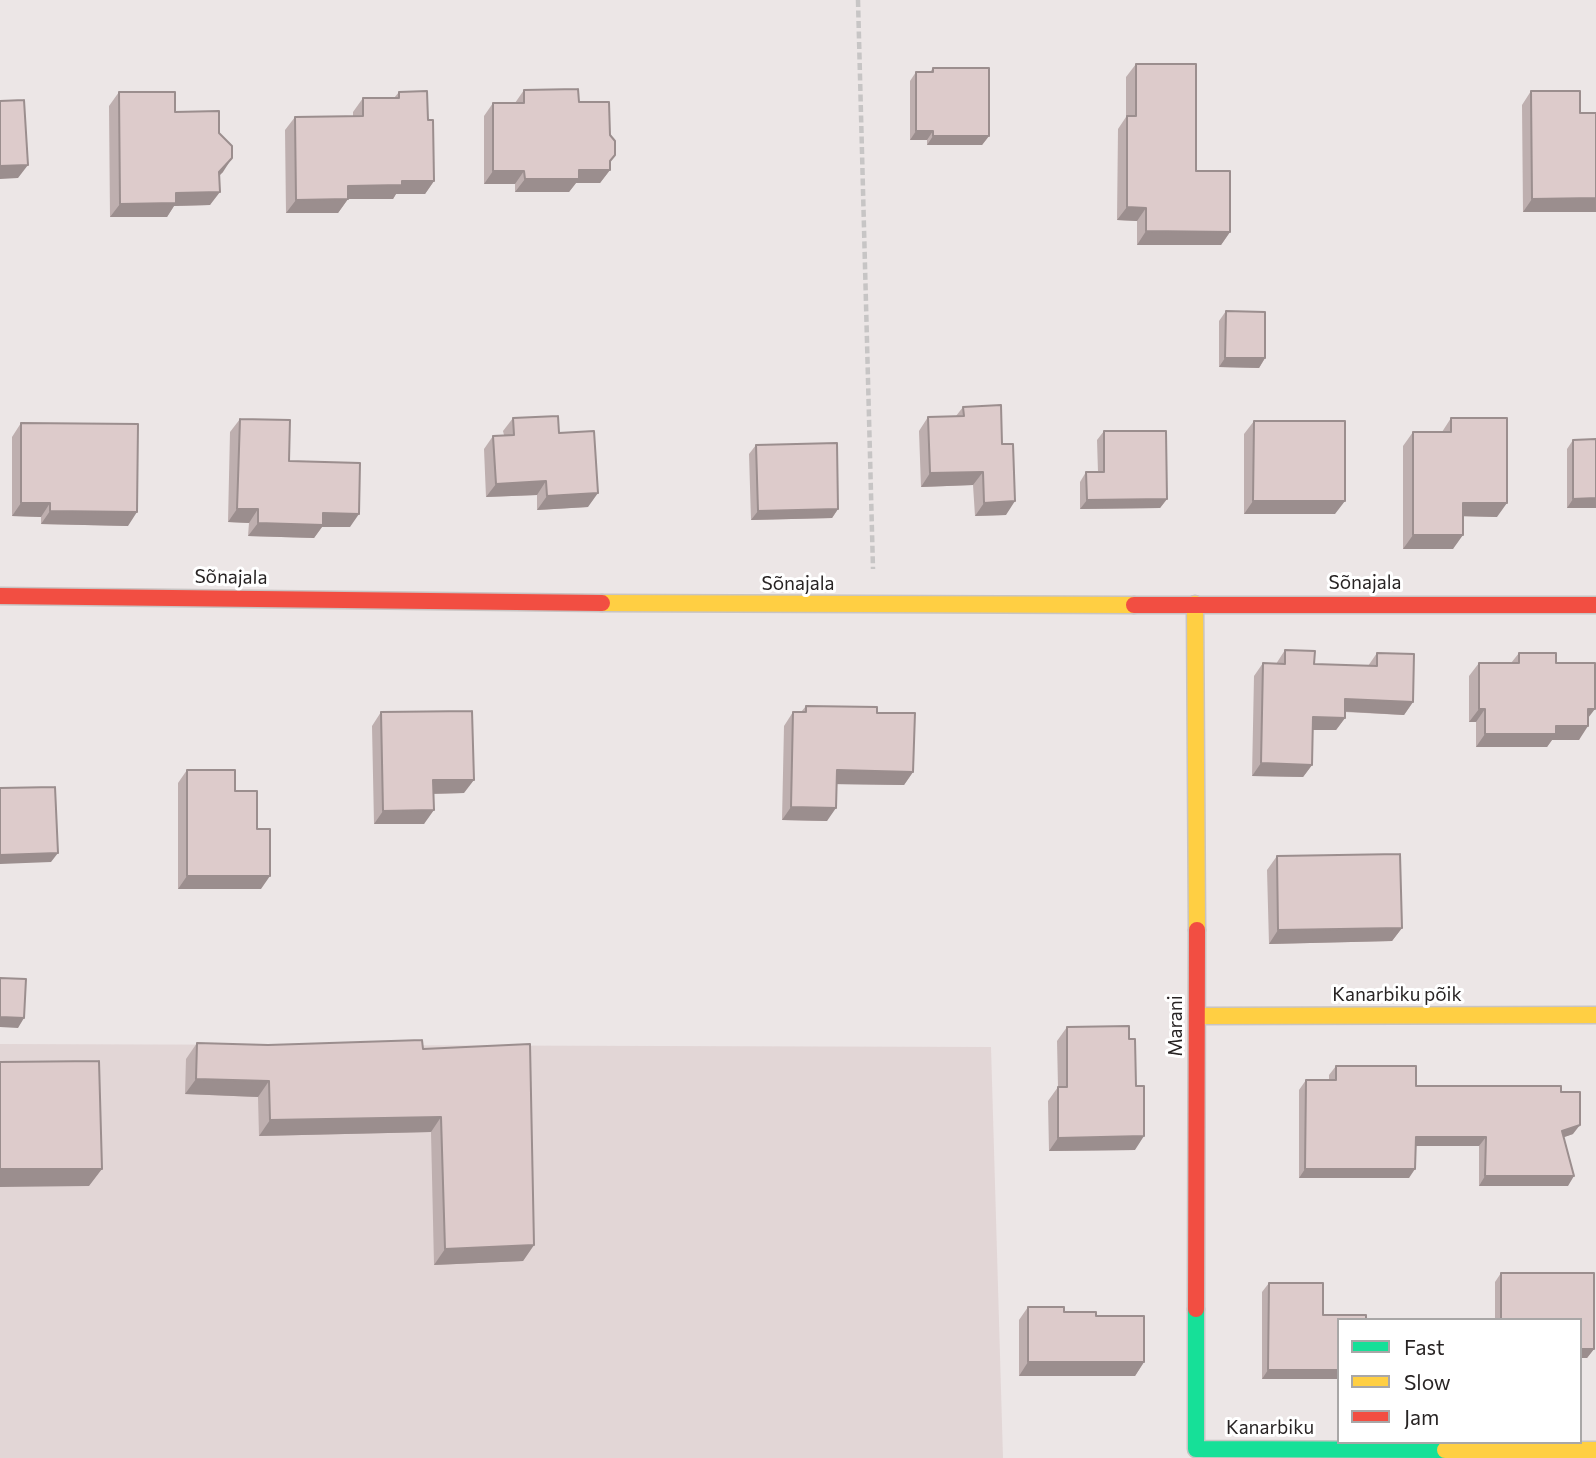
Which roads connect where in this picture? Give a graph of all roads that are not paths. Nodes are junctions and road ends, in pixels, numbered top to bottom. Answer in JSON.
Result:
{"nodes":[{"id":1,"x":0,"y":596,"type":"edge"},
{"id":2,"x":1195,"y":604,"type":"junction"},
{"id":3,"x":1596,"y":605,"type":"edge"},
{"id":4,"x":1596,"y":1015,"type":"edge"},
{"id":5,"x":1197,"y":1016,"type":"junction"},
{"id":6,"x":1196,"y":1449,"type":"joint"},
{"id":7,"x":1596,"y":1450,"type":"edge"}],
"edges":[{"from":1,"to":2,"type":"street","name":"Sõnajala"},
{"from":2,"to":3,"type":"street","name":"Sõnajala"},
{"from":2,"to":5,"type":"street","name":"Marani"},
{"from":4,"to":5,"type":"street","name":"Kanarbiku põik"},
{"from":5,"to":6,"type":"street","name":"Marani"},
{"from":6,"to":7,"type":"street","name":"Kanarbiku"}]}
